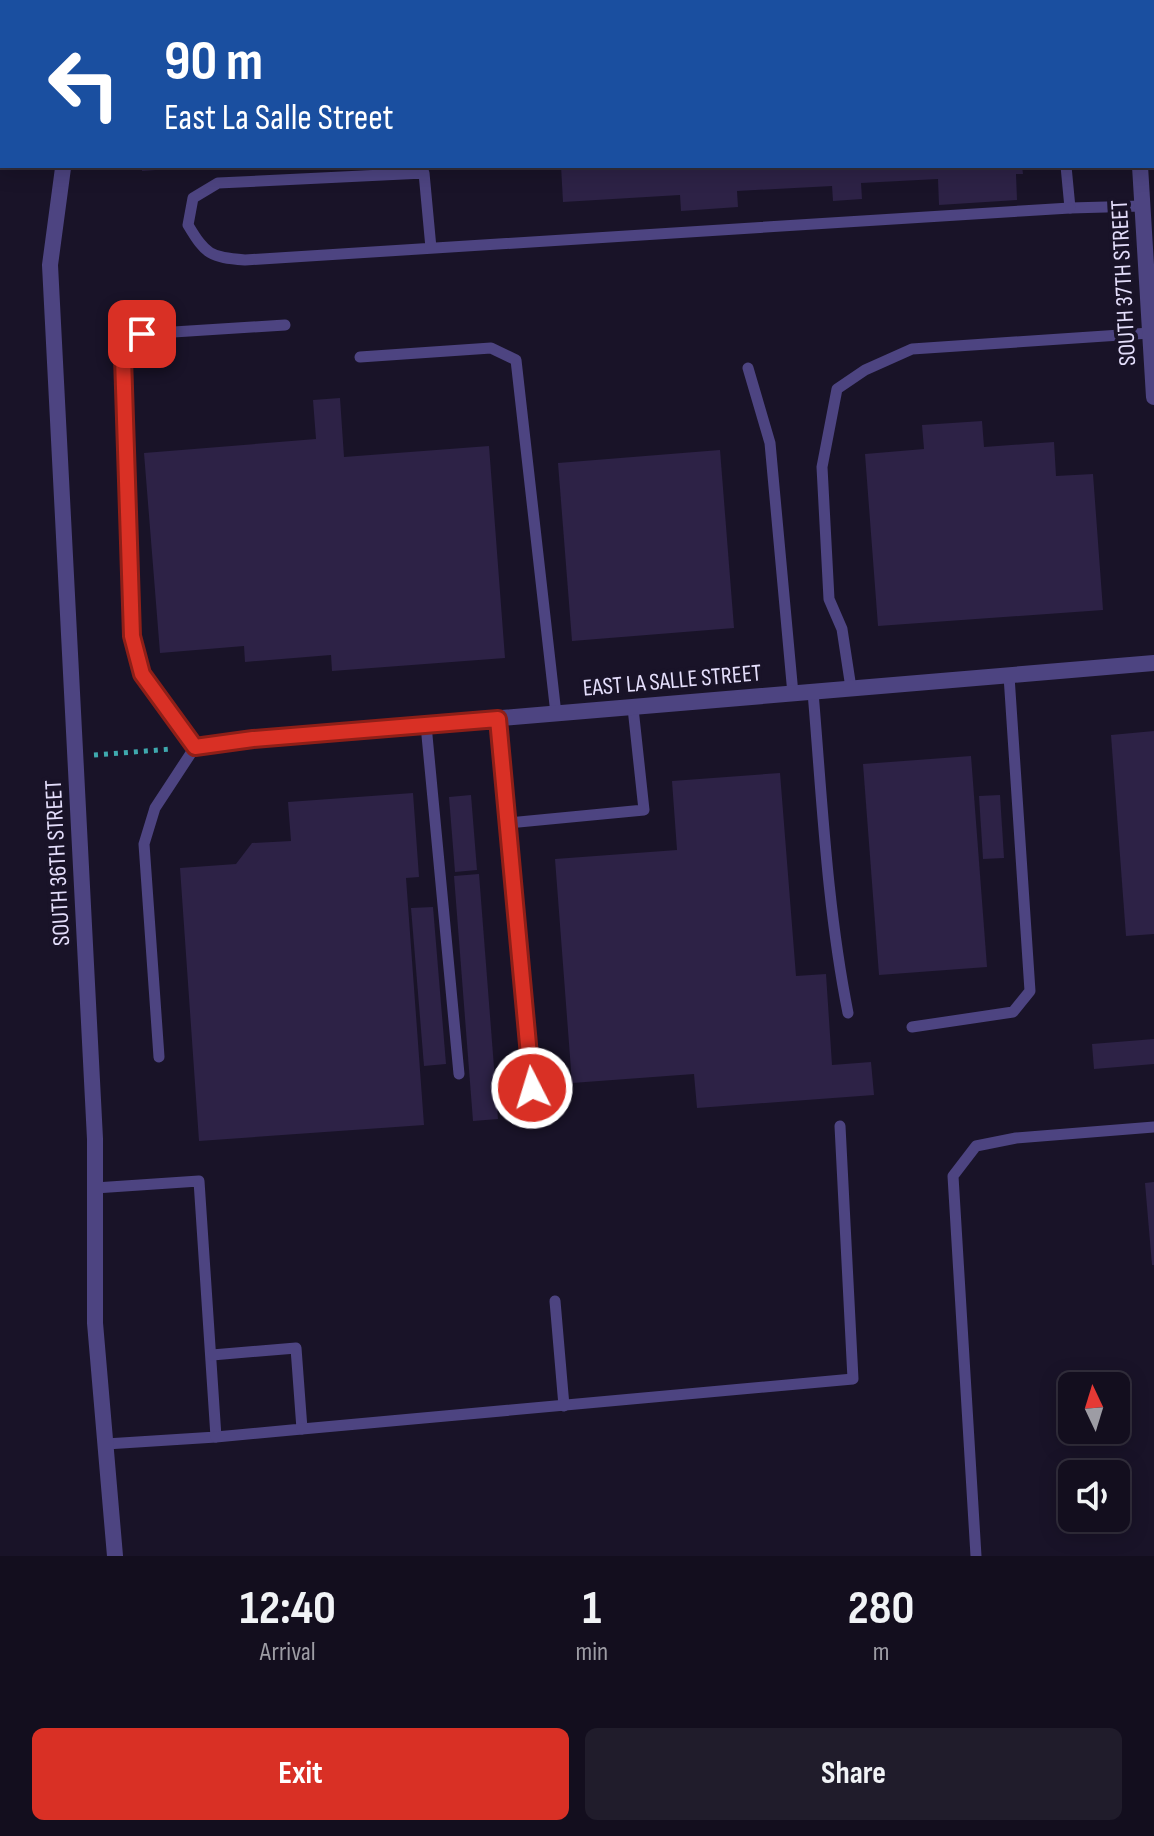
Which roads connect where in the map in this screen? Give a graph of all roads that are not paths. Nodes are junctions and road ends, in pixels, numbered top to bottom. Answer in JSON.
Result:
{"nodes":[{"id":1,"x":63,"y":168,"type":"dead end"},
{"id":2,"x":1066,"y":168,"type":"edge"},
{"id":3,"x":1140,"y":168,"type":"edge"},
{"id":4,"x":424,"y":170,"type":"edge"},
{"id":5,"x":1070,"y":208,"type":"junction"},
{"id":6,"x":1146,"y":216,"type":"edge"},
{"id":7,"x":431,"y":248,"type":"junction"},
{"id":8,"x":285,"y":325,"type":"dead end"},
{"id":9,"x":1150,"y":333,"type":"junction"},
{"id":10,"x":360,"y":357,"type":"dead end"},
{"id":11,"x":748,"y":368,"type":"dead end"},
{"id":12,"x":1154,"y":397,"type":"edge"},
{"id":13,"x":1154,"y":663,"type":"edge"},
{"id":14,"x":1009,"y":676,"type":"junction"},
{"id":15,"x":851,"y":688,"type":"junction"},
{"id":16,"x":813,"y":692,"type":"junction"},
{"id":17,"x":793,"y":694,"type":"junction"},
{"id":18,"x":633,"y":708,"type":"junction"},
{"id":19,"x":556,"y":714,"type":"junction"},
{"id":20,"x":498,"y":719,"type":"junction"},
{"id":21,"x":426,"y":725,"type":"junction"},
{"id":22,"x":195,"y":747,"type":"junction"},
{"id":23,"x":508,"y":823,"type":"junction"},
{"id":24,"x":848,"y":1013,"type":"dead end"},
{"id":25,"x":912,"y":1027,"type":"dead end"},
{"id":26,"x":159,"y":1057,"type":"dead end"},
{"id":27,"x":459,"y":1074,"type":"dead end"},
{"id":28,"x":532,"y":1088,"type":"dead end"},
{"id":29,"x":840,"y":1126,"type":"dead end"},
{"id":30,"x":1154,"y":1127,"type":"edge"},
{"id":31,"x":95,"y":1188,"type":"junction"},
{"id":32,"x":555,"y":1301,"type":"dead end"},
{"id":33,"x":212,"y":1355,"type":"junction"},
{"id":34,"x":564,"y":1406,"type":"junction"},
{"id":35,"x":302,"y":1429,"type":"junction"},
{"id":36,"x":216,"y":1437,"type":"junction"},
{"id":37,"x":106,"y":1444,"type":"junction"},
{"id":38,"x":115,"y":1556,"type":"edge"},
{"id":39,"x":976,"y":1556,"type":"edge"}],
"edges":[{"from":1,"to":31,"type":"street","name":"SOUTH 36TH STREET"},
{"from":2,"to":5,"type":"lane"},
{"from":3,"to":6,"type":"street","name":"SOUTH 37TH STREET"},
{"from":4,"to":7,"type":"lane"},
{"from":4,"to":7,"type":"lane"},
{"from":5,"to":6,"type":"lane"},
{"from":5,"to":7,"type":"lane"},
{"from":6,"to":9,"type":"street","name":"SOUTH 37TH STREET"},
{"from":8,"to":22,"type":"lane"},
{"from":9,"to":12,"type":"street","name":"SOUTH 37TH STREET"},
{"from":9,"to":15,"type":"lane"},
{"from":10,"to":19,"type":"lane"},
{"from":11,"to":17,"type":"lane"},
{"from":13,"to":14,"type":"street","name":"EAST LA SALLE STREET"},
{"from":14,"to":15,"type":"street","name":"EAST LA SALLE STREET"},
{"from":14,"to":25,"type":"lane"},
{"from":15,"to":16,"type":"street","name":"EAST LA SALLE STREET"},
{"from":16,"to":17,"type":"street","name":"EAST LA SALLE STREET"},
{"from":16,"to":24,"type":"lane"},
{"from":17,"to":18,"type":"street","name":"EAST LA SALLE STREET"},
{"from":18,"to":19,"type":"street","name":"EAST LA SALLE STREET"},
{"from":18,"to":23,"type":"lane"},
{"from":19,"to":20,"type":"street","name":"EAST LA SALLE STREET"},
{"from":20,"to":21,"type":"street","name":"EAST LA SALLE STREET"},
{"from":20,"to":23,"type":"lane"},
{"from":21,"to":22,"type":"street","name":"EAST LA SALLE STREET"},
{"from":21,"to":27,"type":"lane"},
{"from":22,"to":26,"type":"lane"},
{"from":23,"to":28,"type":"lane"},
{"from":29,"to":34,"type":"lane"},
{"from":30,"to":39,"type":"lane"},
{"from":31,"to":33,"type":"lane"},
{"from":31,"to":37,"type":"street","name":"SOUTH 36TH STREET"},
{"from":32,"to":34,"type":"lane"},
{"from":33,"to":35,"type":"lane"},
{"from":33,"to":36,"type":"lane"},
{"from":34,"to":35,"type":"lane"},
{"from":35,"to":36,"type":"lane"},
{"from":36,"to":37,"type":"lane"},
{"from":37,"to":38,"type":"street","name":"SOUTH 36TH STREET"}]}
